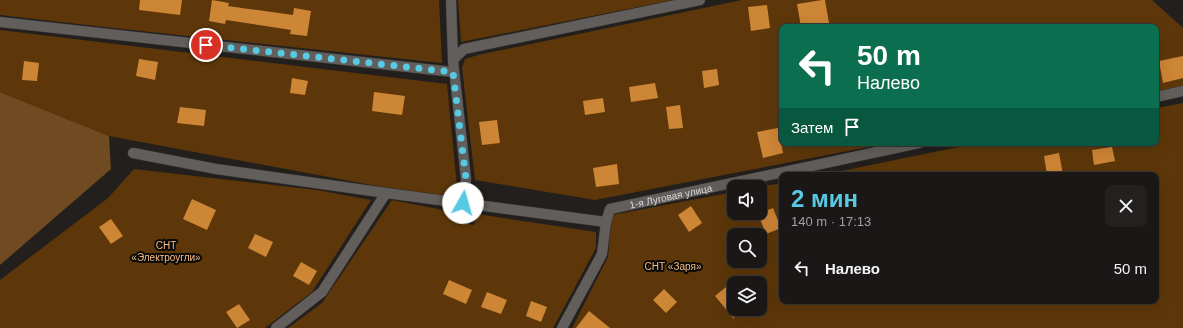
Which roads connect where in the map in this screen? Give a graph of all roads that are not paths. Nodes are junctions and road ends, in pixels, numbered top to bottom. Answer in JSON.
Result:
{"nodes":[{"id":1,"x":451,"y":0,"type":"edge"},
{"id":2,"x":700,"y":0,"type":"edge"},
{"id":3,"x":0,"y":22,"type":"edge"},
{"id":4,"x":452,"y":60,"type":"junction"},
{"id":5,"x":453,"y":72,"type":"junction"},
{"id":6,"x":1183,"y":92,"type":"edge"},
{"id":7,"x":1159,"y":96,"type":"edge"},
{"id":8,"x":905,"y":146,"type":"edge"},
{"id":9,"x":133,"y":153,"type":"dead end"},
{"id":10,"x":783,"y":172,"type":"edge"},
{"id":11,"x":779,"y":173,"type":"edge"},
{"id":12,"x":386,"y":193,"type":"junction"},
{"id":13,"x":463,"y":203,"type":"junction"},
{"id":14,"x":606,"y":222,"type":"junction"},
{"id":15,"x":276,"y":328,"type":"edge"},
{"id":16,"x":562,"y":328,"type":"edge"}],
"edges":[{"from":1,"to":4,"type":"street"},
{"from":2,"to":4,"type":"street"},
{"from":3,"to":5,"type":"street"},
{"from":4,"to":5,"type":"street"},
{"from":5,"to":13,"type":"street"},
{"from":6,"to":7,"type":"street"},
{"from":8,"to":10,"type":"street","name":"1-я Луговая улица"},
{"from":9,"to":12,"type":"street"},
{"from":11,"to":14,"type":"street","name":"1-я Луговая улица"},
{"from":12,"to":13,"type":"street"},
{"from":12,"to":15,"type":"street"},
{"from":13,"to":14,"type":"street"},
{"from":14,"to":16,"type":"street"}]}
